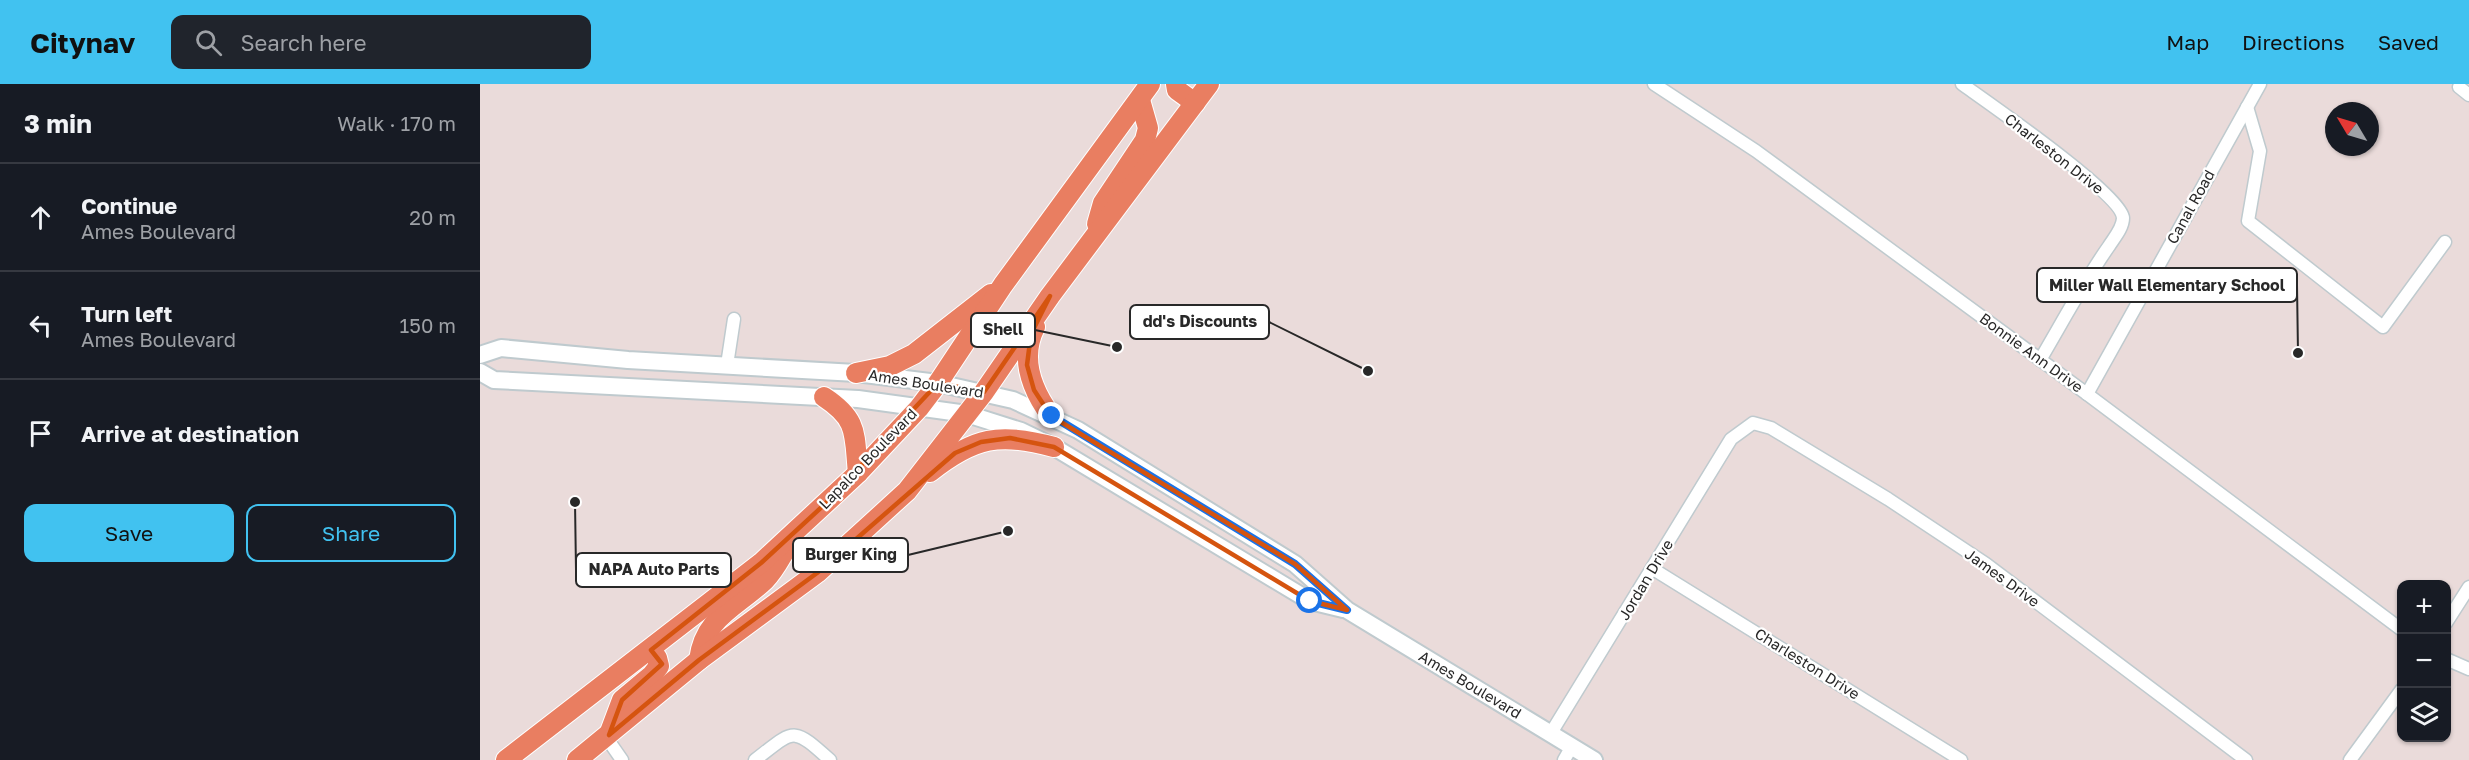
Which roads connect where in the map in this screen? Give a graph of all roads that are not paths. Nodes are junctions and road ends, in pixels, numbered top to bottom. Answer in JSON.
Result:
{"nodes":[{"id":1,"x":1176,"y":84,"type":"edge"},
{"id":2,"x":1209,"y":84,"type":"edge"},
{"id":3,"x":1654,"y":84,"type":"edge"},
{"id":4,"x":1962,"y":84,"type":"edge"},
{"id":5,"x":2260,"y":84,"type":"edge"},
{"id":6,"x":1145,"y":92,"type":"edge"},
{"id":7,"x":1195,"y":103,"type":"junction"},
{"id":8,"x":2247,"y":107,"type":"junction"},
{"id":9,"x":1091,"y":240,"type":"junction"},
{"id":10,"x":2445,"y":242,"type":"dead end"},
{"id":11,"x":1003,"y":285,"type":"junction"},
{"id":12,"x":1050,"y":296,"type":"junction"},
{"id":13,"x":734,"y":319,"type":"dead end"},
{"id":14,"x":480,"y":355,"type":"edge"},
{"id":15,"x":2040,"y":360,"type":"junction"},
{"id":16,"x":727,"y":365,"type":"junction"},
{"id":17,"x":480,"y":372,"type":"edge"},
{"id":18,"x":856,"y":373,"type":"junction"},
{"id":19,"x":938,"y":382,"type":"junction"},
{"id":20,"x":984,"y":392,"type":"junction"},
{"id":21,"x":2087,"y":394,"type":"junction"},
{"id":22,"x":824,"y":398,"type":"junction"},
{"id":23,"x":919,"y":408,"type":"junction"},
{"id":24,"x":967,"y":414,"type":"junction"},
{"id":25,"x":1052,"y":416,"type":"junction"},
{"id":26,"x":1743,"y":428,"type":"joint"},
{"id":27,"x":1054,"y":447,"type":"junction"},
{"id":28,"x":858,"y":473,"type":"junction"},
{"id":29,"x":907,"y":491,"type":"junction"},
{"id":30,"x":798,"y":528,"type":"junction"},
{"id":31,"x":1653,"y":569,"type":"junction"},
{"id":32,"x":2469,"y":587,"type":"edge"},
{"id":33,"x":1347,"y":610,"type":"junction"},
{"id":34,"x":2451,"y":615,"type":"edge"},
{"id":35,"x":2397,"y":626,"type":"edge"},
{"id":36,"x":651,"y":650,"type":"junction"},
{"id":37,"x":699,"y":660,"type":"junction"},
{"id":38,"x":2451,"y":661,"type":"edge"},
{"id":39,"x":2469,"y":669,"type":"edge"},
{"id":40,"x":2397,"y":696,"type":"edge"},
{"id":41,"x":1551,"y":733,"type":"junction"},
{"id":42,"x":607,"y":736,"type":"junction"},
{"id":43,"x":1568,"y":753,"type":"edge"},
{"id":44,"x":506,"y":760,"type":"edge"},
{"id":45,"x":577,"y":760,"type":"edge"},
{"id":46,"x":622,"y":760,"type":"edge"},
{"id":47,"x":755,"y":760,"type":"edge"},
{"id":48,"x":831,"y":760,"type":"edge"},
{"id":49,"x":1594,"y":760,"type":"edge"},
{"id":50,"x":1961,"y":760,"type":"edge"},
{"id":51,"x":2246,"y":760,"type":"edge"},
{"id":52,"x":2350,"y":760,"type":"edge"}],
"edges":[{"from":1,"to":7,"type":"main road"},
{"from":2,"to":7,"type":"main road"},
{"from":3,"to":15,"type":"street","name":"Bonnie Ann Drive"},
{"from":4,"to":15,"type":"street","name":"Charleston Drive"},
{"from":5,"to":8,"type":"street","name":"Canal Road"},
{"from":6,"to":9,"type":"main road"},
{"from":6,"to":11,"type":"main road","name":"Lapalco Boulevard"},
{"from":7,"to":9,"type":"main road"},
{"from":8,"to":10,"type":"street"},
{"from":8,"to":21,"type":"street","name":"Canal Road"},
{"from":9,"to":12,"type":"main road"},
{"from":11,"to":18,"type":"main road"},
{"from":11,"to":19,"type":"main road","name":"Lapalco Boulevard"},
{"from":12,"to":20,"type":"main road"},
{"from":12,"to":25,"type":"main road"},
{"from":13,"to":16,"type":"street"},
{"from":14,"to":16,"type":"street","name":"Ames Boulevard"},
{"from":15,"to":21,"type":"street","name":"Bonnie Ann Drive"},
{"from":16,"to":18,"type":"street","name":"Ames Boulevard"},
{"from":17,"to":22,"type":"street","name":"Ames Boulevard"},
{"from":18,"to":19,"type":"street","name":"Ames Boulevard"},
{"from":19,"to":20,"type":"street","name":"Ames Boulevard"},
{"from":19,"to":23,"type":"main road","name":"Lapalco Boulevard"},
{"from":20,"to":24,"type":"main road"},
{"from":20,"to":25,"type":"street","name":"Ames Boulevard"},
{"from":21,"to":35,"type":"street","name":"Bonnie Ann Drive"},
{"from":22,"to":23,"type":"street","name":"Ames Boulevard"},
{"from":22,"to":28,"type":"main road"},
{"from":23,"to":24,"type":"street","name":"Ames Boulevard"},
{"from":23,"to":28,"type":"main road","name":"Lapalco Boulevard"},
{"from":24,"to":27,"type":"street","name":"Ames Boulevard"},
{"from":24,"to":29,"type":"main road"},
{"from":25,"to":33,"type":"street","name":"Ames Boulevard"},
{"from":26,"to":31,"type":"street","name":"Jordan Drive"},
{"from":26,"to":51,"type":"street","name":"James Drive"},
{"from":27,"to":29,"type":"main road"},
{"from":27,"to":33,"type":"street","name":"Ames Boulevard"},
{"from":28,"to":30,"type":"main road","name":"Lapalco Boulevard"},
{"from":29,"to":37,"type":"main road"},
{"from":30,"to":36,"type":"main road","name":"Lapalco Boulevard"},
{"from":30,"to":37,"type":"main road"},
{"from":31,"to":41,"type":"street","name":"Jordan Drive"},
{"from":31,"to":50,"type":"street","name":"Charleston Drive"},
{"from":32,"to":34,"type":"street"},
{"from":33,"to":41,"type":"street","name":"Ames Boulevard"},
{"from":36,"to":42,"type":"main road"},
{"from":36,"to":44,"type":"main road","name":"Lapalco Boulevard"},
{"from":37,"to":42,"type":"main road"},
{"from":38,"to":39,"type":"street"},
{"from":40,"to":52,"type":"street"},
{"from":41,"to":43,"type":"street","name":"Ames Boulevard"},
{"from":42,"to":45,"type":"main road"},
{"from":42,"to":46,"type":"street"},
{"from":43,"to":49,"type":"street","name":"Ames Boulevard"},
{"from":47,"to":48,"type":"street"}]}
